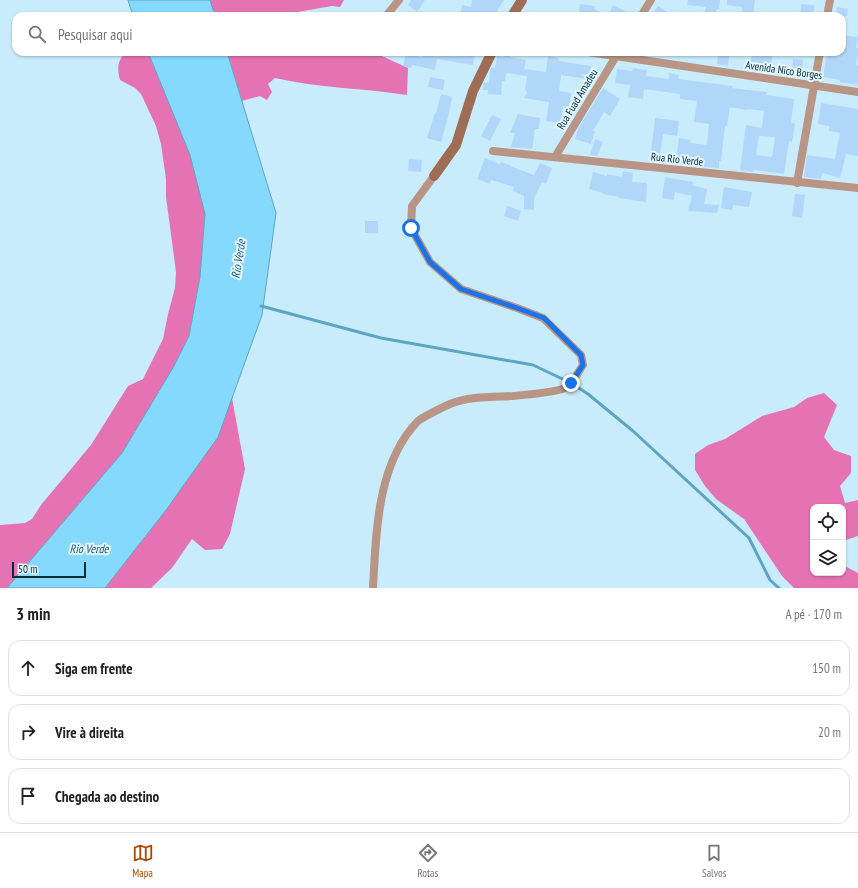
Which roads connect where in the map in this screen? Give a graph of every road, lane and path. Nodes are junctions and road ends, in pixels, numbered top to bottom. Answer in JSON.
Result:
{"nodes":[{"id":1,"x":399,"y":0,"type":"edge"},
{"id":2,"x":522,"y":0,"type":"edge"},
{"id":3,"x":651,"y":0,"type":"edge"},
{"id":4,"x":830,"y":0,"type":"edge"},
{"id":5,"x":389,"y":12,"type":"edge"},
{"id":6,"x":514,"y":12,"type":"edge"},
{"id":7,"x":644,"y":12,"type":"edge"},
{"id":8,"x":828,"y":12,"type":"edge"},
{"id":9,"x":490,"y":56,"type":"edge"},
{"id":10,"x":616,"y":56,"type":"edge"},
{"id":11,"x":630,"y":56,"type":"edge"},
{"id":12,"x":819,"y":56,"type":"edge"},
{"id":13,"x":814,"y":85,"type":"junction"},
{"id":14,"x":858,"y":92,"type":"edge"},
{"id":15,"x":493,"y":151,"type":"dead end"},
{"id":16,"x":555,"y":157,"type":"junction"},
{"id":17,"x":434,"y":176,"type":"joint"},
{"id":18,"x":797,"y":183,"type":"junction"},
{"id":19,"x":858,"y":188,"type":"edge"},
{"id":20,"x":373,"y":588,"type":"edge"}],
"edges":[{"from":1,"to":5,"type":"street"},
{"from":2,"to":6,"type":"street"},
{"from":3,"to":7,"type":"street"},
{"from":4,"to":8,"type":"street"},
{"from":9,"to":17,"type":"street"},
{"from":10,"to":16,"type":"street","name":"Rua Fuad Amadeu"},
{"from":11,"to":13,"type":"street","name":"Avenida Nico Borges"},
{"from":12,"to":13,"type":"street"},
{"from":13,"to":14,"type":"street","name":"Avenida Nico Borges"},
{"from":13,"to":18,"type":"street"},
{"from":15,"to":16,"type":"street","name":"Rua Rio Verde"},
{"from":16,"to":18,"type":"street","name":"Rua Rio Verde"},
{"from":17,"to":20,"type":"street"},
{"from":18,"to":19,"type":"street","name":"Rua Rio Verde"}]}
